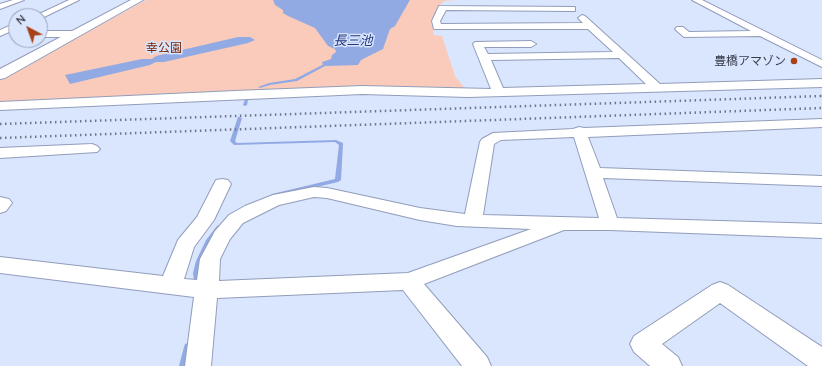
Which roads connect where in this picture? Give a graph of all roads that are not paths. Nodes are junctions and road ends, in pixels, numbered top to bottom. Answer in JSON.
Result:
{"nodes":[{"id":1,"x":20,"y":0,"type":"edge"},
{"id":2,"x":75,"y":0,"type":"edge"},
{"id":3,"x":138,"y":0,"type":"edge"},
{"id":4,"x":563,"y":0,"type":"edge"},
{"id":5,"x":696,"y":0,"type":"edge"},
{"id":6,"x":0,"y":7,"type":"edge"},
{"id":7,"x":572,"y":9,"type":"junction"},
{"id":8,"x":48,"y":12,"type":"edge"},
{"id":9,"x":484,"y":18,"type":"dead end"},
{"id":10,"x":590,"y":26,"type":"junction"},
{"id":11,"x":438,"y":27,"type":"junction"},
{"id":12,"x":680,"y":29,"type":"dead end"},
{"id":13,"x":48,"y":34,"type":"edge"},
{"id":14,"x":73,"y":34,"type":"junction"},
{"id":15,"x":762,"y":34,"type":"junction"},
{"id":16,"x":531,"y":44,"type":"dead end"},
{"id":17,"x":622,"y":55,"type":"junction"},
{"id":18,"x":484,"y":57,"type":"junction"},
{"id":19,"x":821,"y":64,"type":"edge"},
{"id":20,"x":0,"y":75,"type":"edge"},
{"id":21,"x":822,"y":83,"type":"edge"},
{"id":22,"x":656,"y":87,"type":"junction"},
{"id":23,"x":498,"y":92,"type":"junction"},
{"id":24,"x":0,"y":106,"type":"edge"},
{"id":25,"x":822,"y":123,"type":"edge"},
{"id":26,"x":579,"y":132,"type":"junction"},
{"id":27,"x":92,"y":149,"type":"dead end"},
{"id":28,"x":0,"y":153,"type":"edge"},
{"id":29,"x":593,"y":173,"type":"junction"},
{"id":30,"x":822,"y":181,"type":"edge"},
{"id":31,"x":222,"y":184,"type":"dead end"},
{"id":32,"x":0,"y":204,"type":"edge"},
{"id":33,"x":0,"y":207,"type":"edge"},
{"id":34,"x":473,"y":220,"type":"junction"},
{"id":35,"x":563,"y":224,"type":"junction"},
{"id":36,"x":610,"y":224,"type":"junction"},
{"id":37,"x":822,"y":231,"type":"edge"},
{"id":38,"x":0,"y":265,"type":"edge"},
{"id":39,"x":409,"y":281,"type":"junction"},
{"id":40,"x":176,"y":287,"type":"junction"},
{"id":41,"x":205,"y":290,"type":"junction"},
{"id":42,"x":822,"y":361,"type":"edge"},
{"id":43,"x":198,"y":366,"type":"edge"},
{"id":44,"x":478,"y":366,"type":"edge"},
{"id":45,"x":669,"y":366,"type":"edge"}],
"edges":[{"from":1,"to":6,"type":"street"},
{"from":2,"to":8,"type":"street"},
{"from":3,"to":14,"type":"street"},
{"from":4,"to":7,"type":"street"},
{"from":5,"to":15,"type":"street"},
{"from":7,"to":10,"type":"street"},
{"from":7,"to":11,"type":"street"},
{"from":9,"to":11,"type":"street"},
{"from":10,"to":11,"type":"street"},
{"from":10,"to":17,"type":"street"},
{"from":12,"to":15,"type":"street"},
{"from":13,"to":14,"type":"street"},
{"from":14,"to":20,"type":"street"},
{"from":15,"to":19,"type":"street"},
{"from":16,"to":18,"type":"street"},
{"from":17,"to":18,"type":"street"},
{"from":17,"to":22,"type":"street"},
{"from":18,"to":23,"type":"street"},
{"from":21,"to":22,"type":"street"},
{"from":22,"to":23,"type":"street"},
{"from":23,"to":24,"type":"street"},
{"from":25,"to":26,"type":"street"},
{"from":26,"to":29,"type":"street"},
{"from":26,"to":34,"type":"street"},
{"from":27,"to":28,"type":"street"},
{"from":29,"to":30,"type":"street"},
{"from":29,"to":36,"type":"street"},
{"from":31,"to":40,"type":"street"},
{"from":32,"to":33,"type":"street"},
{"from":34,"to":35,"type":"street"},
{"from":34,"to":41,"type":"street"},
{"from":35,"to":36,"type":"street"},
{"from":35,"to":39,"type":"street"},
{"from":36,"to":37,"type":"street"},
{"from":38,"to":40,"type":"street"},
{"from":39,"to":41,"type":"street"},
{"from":39,"to":44,"type":"street"},
{"from":40,"to":41,"type":"street"},
{"from":41,"to":43,"type":"street"},
{"from":42,"to":45,"type":"street"}]}
